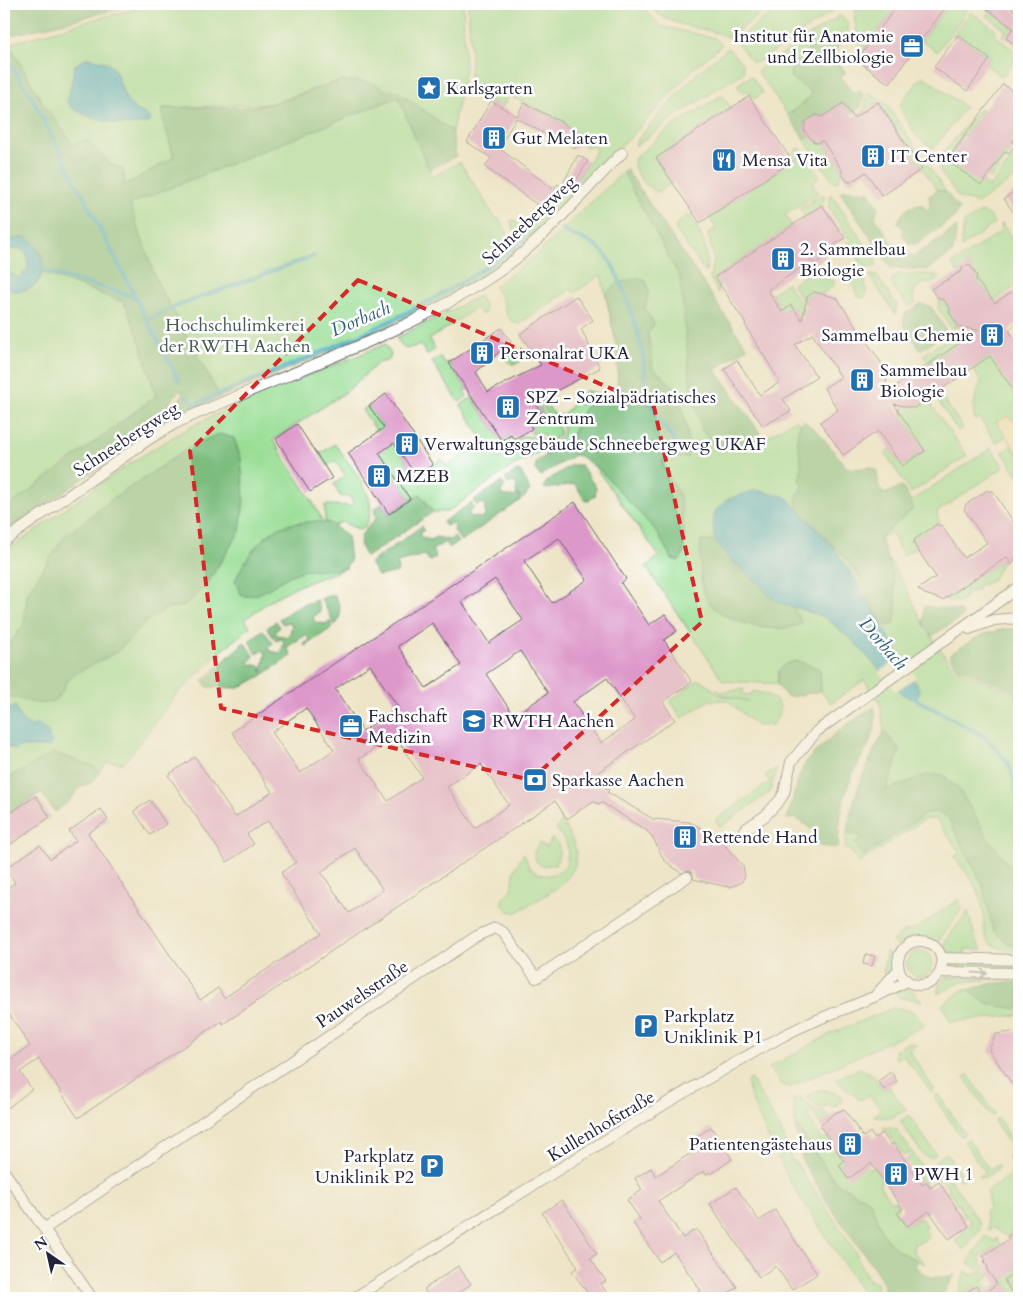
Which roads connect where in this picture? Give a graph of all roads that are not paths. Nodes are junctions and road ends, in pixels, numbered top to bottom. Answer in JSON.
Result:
{"nodes":[{"id":1,"x":622,"y":154,"type":"dead end"},
{"id":2,"x":4,"y":541,"type":"edge"},
{"id":3,"x":1019,"y":587,"type":"edge"},
{"id":4,"x":1019,"y":618,"type":"edge"},
{"id":5,"x":942,"y":643,"type":"junction"},
{"id":6,"x":744,"y":830,"type":"dead end"},
{"id":7,"x":687,"y":877,"type":"dead end"},
{"id":8,"x":941,"y":958,"type":"junction"},
{"id":9,"x":1019,"y":960,"type":"edge"},
{"id":10,"x":899,"y":969,"type":"junction"},
{"id":11,"x":940,"y":972,"type":"junction"},
{"id":12,"x":1019,"y":973,"type":"edge"},
{"id":13,"x":907,"y":981,"type":"junction"},
{"id":14,"x":874,"y":997,"type":"junction"},
{"id":15,"x":4,"y":1171,"type":"edge"},
{"id":16,"x":44,"y":1229,"type":"junction"},
{"id":17,"x":92,"y":1298,"type":"edge"},
{"id":18,"x":354,"y":1298,"type":"edge"}],
"edges":[{"from":1,"to":2,"type":"street","name":"Schneebergweg"},
{"from":3,"to":5,"type":"street"},
{"from":4,"to":5,"type":"street"},
{"from":5,"to":6,"type":"street"},
{"from":7,"to":16,"type":"street","name":"Pauwelsstraße"},
{"from":8,"to":9,"type":"street"},
{"from":8,"to":10,"type":"street","name":"Kullenhofstraße"},
{"from":8,"to":11,"type":"street"},
{"from":10,"to":13,"type":"street"},
{"from":10,"to":14,"type":"street","name":"Kullenhofstraße"},
{"from":11,"to":12,"type":"street","one_way":true},
{"from":11,"to":13,"type":"street","name":"Kullenhofstraße"},
{"from":13,"to":14,"type":"street","name":"Kullenhofstraße"},
{"from":14,"to":18,"type":"street","name":"Kullenhofstraße"},
{"from":15,"to":16,"type":"street"},
{"from":16,"to":17,"type":"street"}]}
